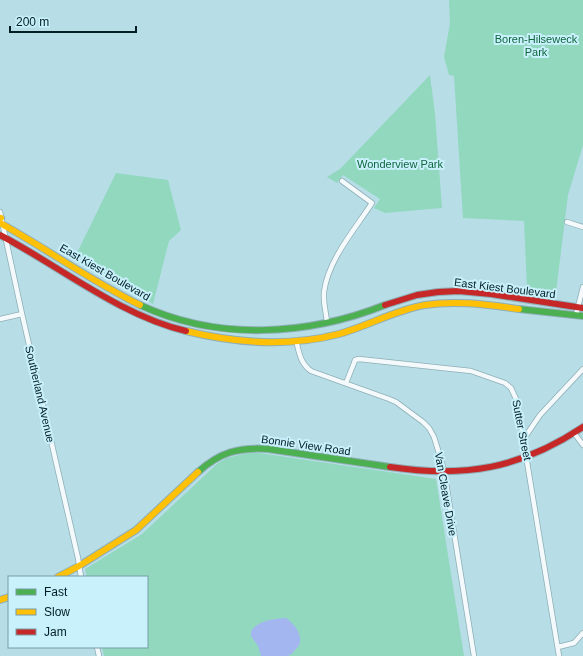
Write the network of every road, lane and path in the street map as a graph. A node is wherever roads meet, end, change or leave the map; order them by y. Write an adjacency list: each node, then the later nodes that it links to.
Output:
1 (342, 181): 15 (street)
2 (1, 219): 5 (street); 7 (main road, East Kiest Boulevard)
3 (567, 222): 4 (street)
4 (583, 227)
5 (6, 238): 6 (main road); 7 (main road); 16 (main road, East Kiest Boulevard)
6 (8, 248): 10 (street, Southerland Avenue)
7 (42, 248): 11 (main road, East Kiest Boulevard)
8 (583, 287): 9 (street)
9 (580, 307): 12 (street); 15 (main road, East Kiest Boulevard)
10 (22, 314): 14 (street); 26 (street, Southerland Avenue)
11 (163, 315): 15 (main road, East Kiest Boulevard); 16 (main road)
12 (576, 315): 13 (main road, East Kiest Boulevard); 17 (main road, East Kiest Boulevard)
13 (583, 316)
14 (0, 319)
15 (327, 322)
16 (160, 323): 17 (main road, East Kiest Boulevard)
17 (296, 340): 19 (street, Van Cleave Drive)
18 (583, 369): 22 (street)
19 (346, 383): 22 (street, Sutter Street); 25 (street, Van Cleave Drive)
20 (583, 427): 21 (main road, Bonnie View Road)
21 (574, 433): 23 (street); 24 (main road, Bonnie View Road)
22 (523, 440): 24 (street, Sutter Street)
23 (583, 445)
24 (527, 458): 25 (main road, Bonnie View Road); 30 (street, Sutter Street)
25 (444, 472): 26 (main road, Bonnie View Road); 31 (street, Van Cleave Drive)
26 (79, 566): 27 (main road, Bonnie View Road); 28 (street, Southerland Avenue)
27 (60, 576)
28 (81, 576)
29 (583, 634): 30 (street)
30 (558, 647): 32 (street, Sutter Street)
31 (474, 656)
32 (559, 656)

